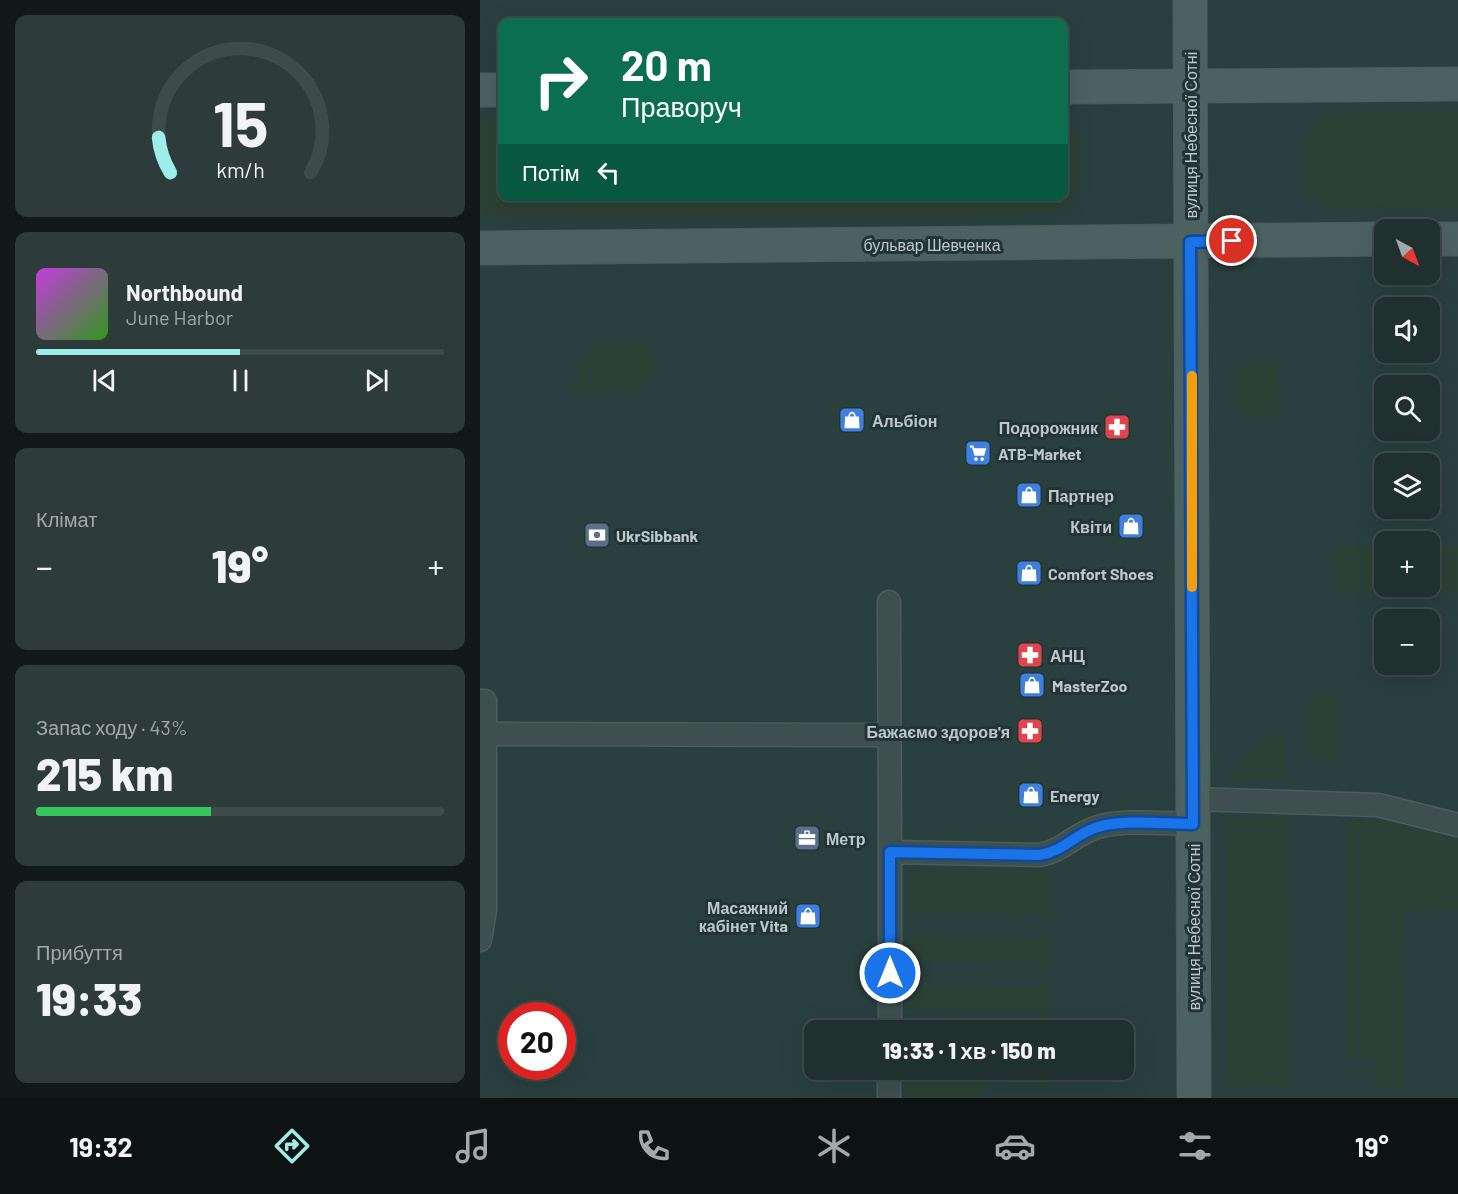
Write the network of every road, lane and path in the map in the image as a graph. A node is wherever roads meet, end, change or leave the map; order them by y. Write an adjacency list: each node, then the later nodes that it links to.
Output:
1 (1190, 0): 3 (main road, вулиця Небесної Сотні)
2 (1458, 84): 3 (main road)
3 (1190, 86): 4 (main road); 10 (main road, вулиця Небесної Сотні)
4 (1068, 87)
5 (480, 90): 6 (main road)
6 (498, 90)
7 (1458, 238): 9 (main road)
8 (1374, 239): 10 (main road, бульвар Шевченка)
9 (1440, 239)
10 (1190, 242): 11 (main road, бульвар Шевченка); 16 (main road, вулиця Небесної Сотні)
11 (480, 248)
12 (889, 602): 15 (lane)
13 (480, 701): 14 (lane)
14 (485, 734): 15 (lane); 19 (lane)
15 (889, 735): 18 (lane)
16 (1193, 812): 17 (lane); 18 (lane); 23 (main road, вулиця Небесної Сотні)
17 (1458, 825)
18 (890, 852): 20 (lane)
19 (480, 940)
20 (890, 1020)
21 (889, 1080): 22 (lane)
22 (889, 1098)
23 (1194, 1098)

